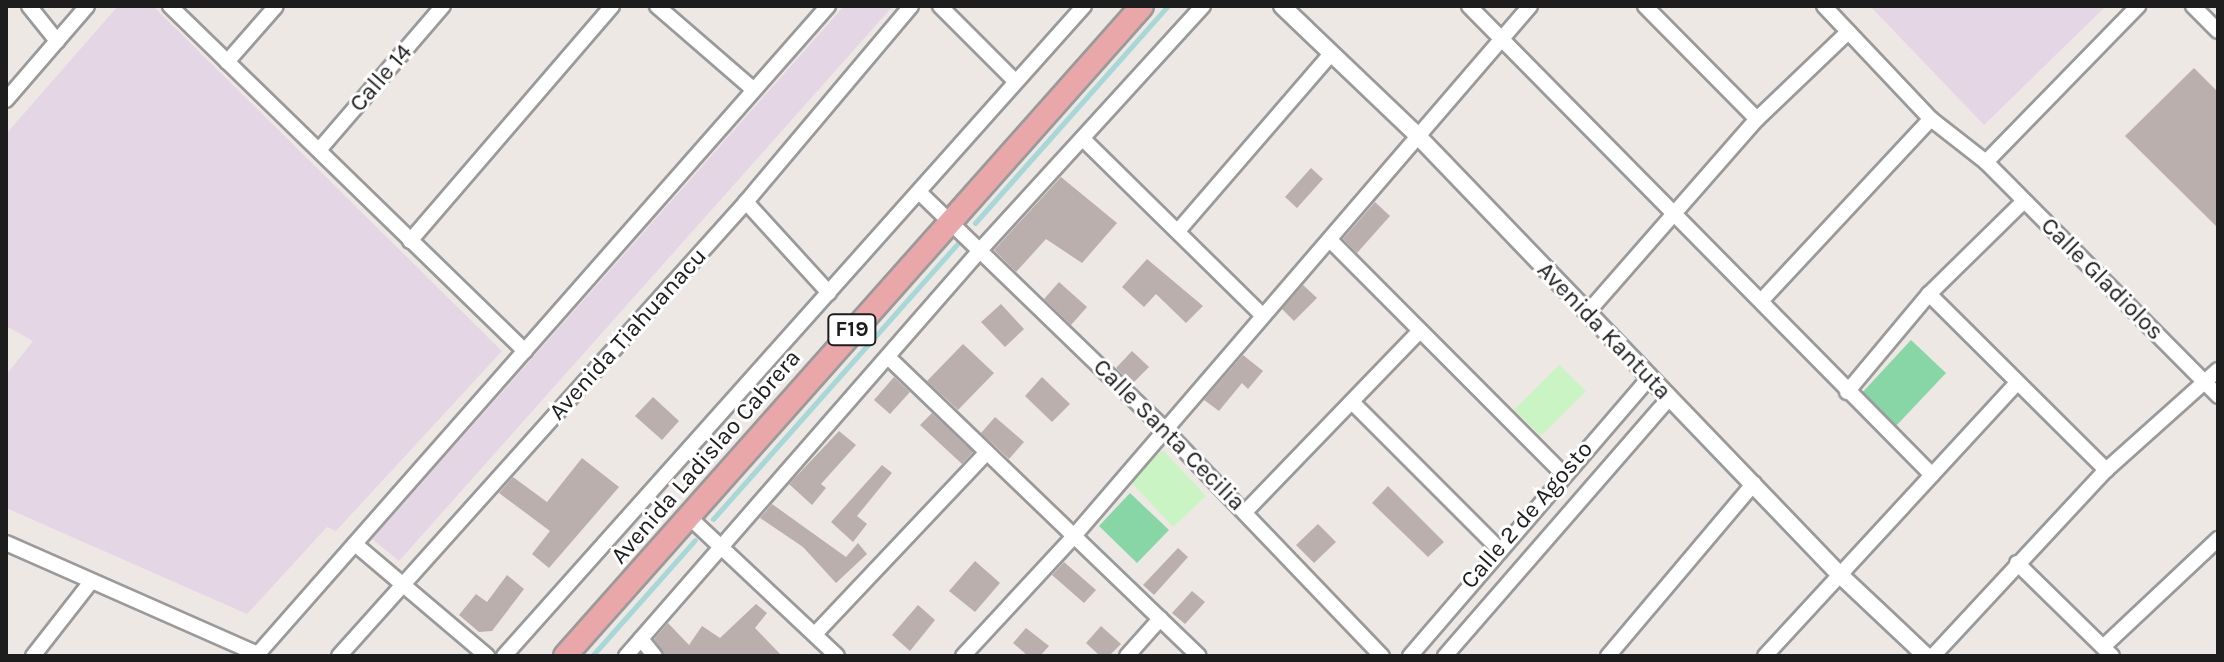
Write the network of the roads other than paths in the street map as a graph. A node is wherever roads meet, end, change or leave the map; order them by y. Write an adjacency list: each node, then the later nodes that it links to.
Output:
1 (29, 6): 24 (street)
2 (87, 6): 24 (street)
3 (170, 6): 26 (street)
4 (276, 6): 26 (street)
5 (443, 6): 34 (street, Calle 14)
6 (612, 6): 42 (street)
7 (657, 6): 28 (street)
8 (828, 6): 28 (street)
9 (911, 6): 38 (street, Avenida Tiahuanacu)
10 (940, 6): 27 (street)
11 (1084, 6): 27 (street)
12 (1142, 6): 40 (highway, Avenida Ladislao Cabrera / F19)
13 (1203, 6): 33 (street)
14 (1282, 6): 25 (street, Avenida Kantuta)
15 (1469, 6): 23 (street)
16 (1530, 6): 23 (street)
17 (1645, 6): 30 (street)
18 (1824, 6): 22 (street, Calle Gladiolos)
19 (2138, 6): 35 (street)
20 (2193, 6): 21 (street)
21 (2218, 31)
22 (1848, 32): 30 (street); 31 (street, Calle Gladiolos)
23 (1500, 39): 32 (street); 39 (street)
24 (57, 41): 29 (street)
25 (1330, 55): 32 (street, Avenida Kantuta); 41 (street)
26 (227, 62): 34 (street)
27 (1016, 82): 36 (street)
28 (754, 90): 51 (street)
29 (6, 100)
30 (1757, 119): 39 (street)
31 (1931, 119): 35 (street, Calle Gladiolos); 47 (street)
32 (1416, 134): 43 (street); 48 (street, Avenida Kantuta)
33 (1083, 139): 41 (street); 44 (street)
34 (319, 150): 42 (street)
35 (1986, 162): 37 (street, Calle Gladiolos)
36 (919, 192): 40 (street, Calle Santa Cecilia); 45 (street)
37 (2024, 201): 46 (street); 55 (street, Calle Gladiolos)
38 (746, 202): 45 (street); 78 (street, Avenida Tiahuanacu)
39 (1675, 214): 47 (street); 48 (street)
40 (951, 219): 44 (street, Calle Santa Cecilia); 68 (highway, Avenida Ladislao Cabrera / F19)
41 (1178, 231): 49 (street)
42 (410, 241): 51 (street)
43 (1331, 241): 49 (street); 50 (street)
44 (982, 248): 52 (street); 61 (street, Calle Santa Cecilia)
45 (829, 293): 87 (street)
46 (1929, 294): 56 (street); 57 (street)
47 (1761, 301): 57 (street)
48 (1587, 313): 54 (street, Avenida Kantuta)
49 (1263, 316): 61 (street)
50 (1420, 331): 60 (street); 64 (street)
51 (525, 351): 72 (street)
52 (888, 357): 62 (street); 73 (street)
53 (2218, 370): 55 (street)
54 (1649, 378): 59 (street, Avenida Kantuta); 64 (street, Calle 2 de Agosto)
55 (2205, 382): 58 (street, Calle Gladiolos); 63 (street)
56 (2016, 384): 63 (street); 65 (street)
57 (1847, 392): 65 (street)
58 (2218, 396)
59 (1669, 398): 66 (street, Avenida Kantuta); 97 (street, Calle 2 de Agosto)
60 (1353, 403): 67 (street); 74 (street)
61 (1164, 429): 67 (street, Calle Santa Cecilia); 69 (street)
62 (987, 452): 69 (street); 80 (street)
63 (2106, 470): 75 (street)
64 (1563, 474): 74 (street, Calle 2 de Agosto)
65 (1932, 475): 76 (street)
66 (1754, 483): 76 (street, Avenida Kantuta); 98 (street)
67 (1245, 512): 95 (street, Calle Santa Cecilia)
68 (688, 516): 73 (street); 88 (highway, Avenida Ladislao Cabrera / F19)
69 (1074, 536): 79 (street); 92 (street)
70 (2218, 539): 82 (street)
71 (6, 543): 77 (street)
72 (355, 544): 78 (street); 83 (street)
73 (722, 546): 80 (street); 81 (street)
74 (1498, 548): 96 (street, Calle 2 de Agosto)
75 (2017, 563): 82 (street); 101 (street)
76 (1838, 573): 99 (street); 100 (street, Avenida Kantuta)
77 (90, 583): 83 (street); 84 (street)
78 (404, 584): 85 (street, Avenida Tiahuanacu); 86 (street)
79 (1160, 619): 93 (street); 94 (street)
80 (815, 634): 91 (street)
81 (641, 639): 89 (street); 90 (street)
82 (2108, 651)
83 (257, 655)
84 (33, 656)
85 (339, 656)
86 (487, 656)
87 (504, 656)
88 (565, 656)
89 (626, 656)
90 (655, 656)
91 (837, 656)
92 (963, 656)
93 (1127, 656)
94 (1199, 656)
95 (1382, 656)
96 (1410, 656)
97 (1445, 656)
98 (1608, 656)
99 (1765, 656)
100 (1926, 656)
101 (1933, 656)

